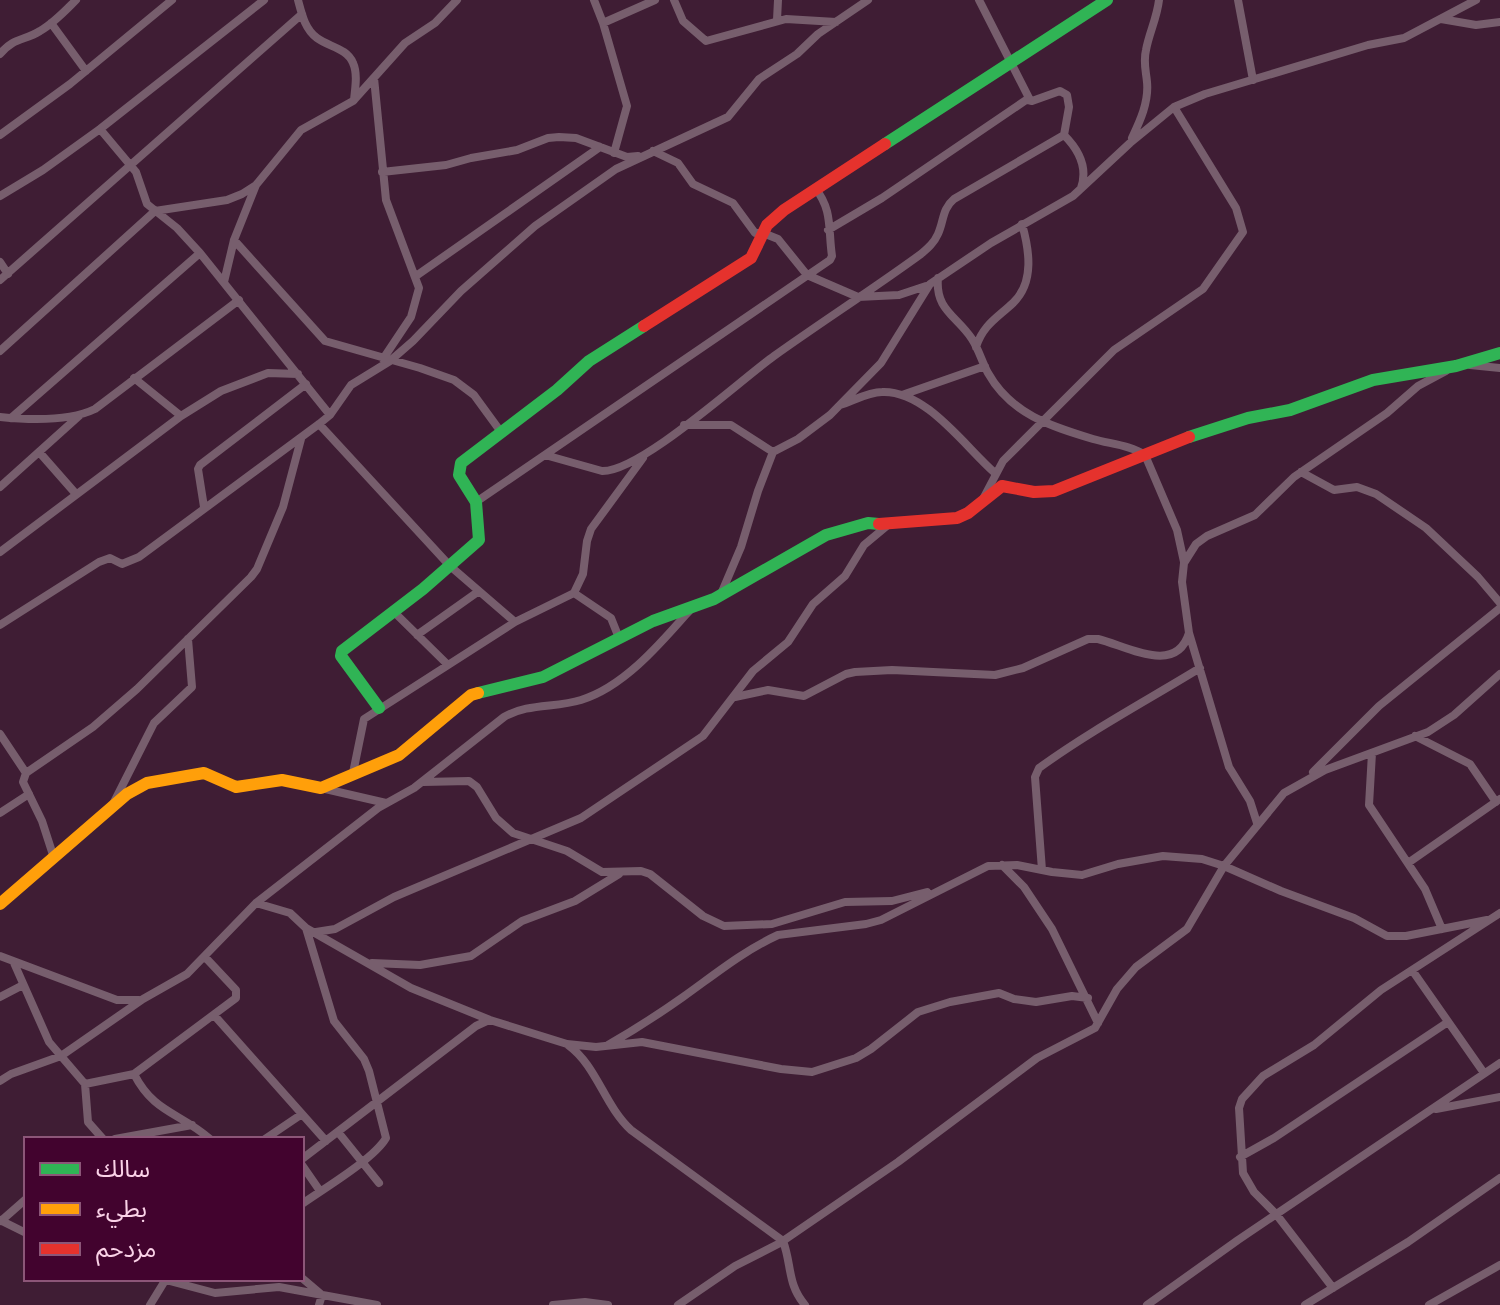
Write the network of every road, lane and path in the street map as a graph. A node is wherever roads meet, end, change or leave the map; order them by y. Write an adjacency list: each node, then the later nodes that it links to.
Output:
1 (76, 0): 20 (street)
2 (172, 0): 25 (street)
3 (264, 0): 31 (street)
4 (298, 0): 16 (street)
5 (457, 0): 26 (street)
6 (594, 0): 21 (street)
7 (655, 0): 21 (street)
8 (674, 0): 18 (street)
9 (778, 0): 18 (street)
10 (868, 0): 22 (street)
11 (979, 0): 24 (street)
12 (1107, 0): 24 (street)
13 (1159, 0): 34 (street)
14 (1238, 0): 27 (street)
15 (1476, 0): 17 (street)
16 (302, 14): 29 (street); 38 (street)
17 (1441, 19): 19 (street); 27 (street)
18 (777, 20): 22 (street)
19 (1500, 22)
20 (51, 23): 23 (street); 25 (street)
21 (603, 23): 37 (street)
22 (837, 23): 36 (street)
23 (0, 54)
24 (1012, 64): 28 (street); 41 (street)
25 (86, 71): 32 (street)
26 (374, 78): 29 (street); 39 (street)
27 (1253, 80): 30 (street)
28 (1029, 98): 33 (street); 46 (street)
29 (353, 101): 40 (street)
30 (1174, 107): 34 (street); 74 (street)
31 (100, 129): 38 (street); 43 (street)
32 (0, 135)
33 (1064, 135): 42 (street); 56 (street)
34 (1130, 143): 42 (street)
35 (600, 147): 37 (street); 39 (street); 52 (street)
36 (653, 151): 37 (street); 47 (street); 61 (street)
37 (614, 153)
38 (131, 165): 44 (street); 53 (street)
39 (382, 172): 52 (street)
40 (256, 185): 44 (street); 48 (street)
41 (815, 188): 46 (street); 47 (street)
42 (1080, 190): 45 (street)
43 (0, 196)
44 (155, 211): 49 (street); 59 (street)
45 (1022, 224): 54 (street); 58 (street)
46 (828, 230): 51 (street)
47 (763, 233): 51 (street); 77 (street)
48 (234, 240): 55 (street); 61 (street)
49 (200, 253): 55 (street); 73 (street)
50 (0, 262): 53 (street)
51 (807, 275): 56 (street); 82 (street)
52 (416, 276): 61 (street)
53 (4, 277)
54 (934, 281): 56 (street); 58 (street); 69 (street)
55 (224, 282): 57 (street)
56 (858, 297): 76 (street)
57 (239, 300): 65 (street); 66 (street)
58 (976, 347): 63 (street)
59 (0, 351)
60 (1500, 353): 62 (street)
61 (386, 360): 71 (street); 77 (street)
62 (1459, 365): 64 (street); 83 (street); 84 (street)
63 (985, 366): 68 (street); 74 (street)
64 (1500, 368)
65 (298, 374): 67 (street); 72 (street)
66 (134, 378): 70 (street); 72 (street)
67 (306, 384): 71 (street); 90 (street)
68 (902, 395): 69 (street); 85 (street)
69 (839, 405): 79 (street)
70 (80, 415): 73 (street); 80 (street)
71 (330, 415): 75 (street)
72 (181, 416): 87 (street)
73 (3, 418)
74 (1043, 423): 83 (street); 85 (street)
75 (319, 424): 78 (street); 94 (street)
76 (684, 425): 79 (street); 81 (street)
77 (501, 432): 89 (street)
78 (301, 438): 90 (street); 106 (street)
79 (773, 452): 97 (street)
80 (40, 453): 86 (street); 87 (street)
81 (646, 454): 82 (street); 96 (street)
82 (545, 455): 89 (street)
83 (1145, 455): 88 (street); 93 (street)
84 (1301, 472): 93 (street); 98 (street)
85 (995, 473): 88 (street)
86 (0, 487)
87 (76, 494): 92 (street)
88 (983, 500): 91 (street)
89 (476, 502): 94 (street)
90 (204, 507): 102 (street)
91 (888, 524): 97 (street); 110 (street)
92 (0, 552)
93 (1184, 563): 103 (street)
94 (450, 566): 95 (street); 100 (street)
95 (479, 591): 101 (street); 104 (street)
96 (574, 593): 101 (street); 105 (street)
97 (721, 594): 99 (street)
98 (1500, 606): 117 (street)
99 (693, 607): 105 (street); 118 (street)
100 (393, 611): 104 (street); 111 (street)
101 (515, 622): 107 (street)
102 (0, 625)
103 (1189, 633): 108 (street); 110 (street)
104 (417, 635): 107 (street)
105 (619, 638): 116 (street)
106 (188, 639): 115 (street); 123 (street)
107 (448, 665): 111 (street)
108 (1200, 668): 125 (street); 131 (street)
109 (1500, 674): 113 (street)
110 (735, 697): 126 (street)
111 (379, 708): 116 (street)
112 (0, 734): 115 (street)
113 (1415, 736): 114 (street); 121 (street)
114 (1372, 753): 117 (street); 128 (street)
115 (26, 773): 120 (street)
116 (353, 773): 119 (street)
117 (1307, 778): 125 (street)
118 (423, 782): 122 (street); 126 (street)
119 (321, 788): 122 (street); 123 (street)
120 (29, 794): 124 (street); 127 (street)
121 (1498, 800): 128 (street)
122 (386, 803): 134 (street)
123 (111, 807): 127 (street)
124 (0, 813)
125 (1257, 823): 130 (street)
126 (528, 839): 132 (street); 140 (street)
127 (54, 858): 135 (street)
128 (1408, 863): 139 (street)
129 (1001, 864): 131 (street); 133 (street); 148 (street)
130 (1224, 866): 131 (street); 139 (street); 153 (street)
131 (1042, 870)
132 (620, 873): 133 (street); 143 (street)
133 (940, 889): 155 (street)
134 (256, 903): 138 (street); 142 (street)
135 (0, 904)
136 (1500, 913): 137 (street)
137 (1487, 920): 139 (street); 145 (street)
138 (306, 928): 140 (street); 163 (street)
139 (1442, 929)
140 (316, 932): 143 (street)
141 (0, 956): 144 (street)
142 (205, 957): 149 (street); 150 (street)
143 (367, 962): 151 (street)
144 (14, 963): 146 (street); 149 (street)
145 (1412, 970): 152 (street); 173 (street)
146 (23, 985): 147 (street); 156 (street)
147 (0, 997)
148 (1088, 998): 153 (street); 155 (street)
149 (143, 999): 156 (street)
150 (214, 1015): 159 (street); 165 (street)
151 (490, 1020): 154 (street); 163 (street)
152 (1448, 1022): 158 (street); 173 (street)
153 (1098, 1023): 185 (street)
154 (567, 1044): 155 (street); 185 (street)
155 (608, 1045)
156 (61, 1056): 160 (street); 161 (street)
157 (1500, 1063): 158 (street)
158 (1484, 1073): 164 (street)
159 (134, 1074): 161 (street); 166 (street)
160 (0, 1081)
161 (85, 1084): 168 (street)
162 (1500, 1097): 164 (street)
163 (378, 1101): 167 (street); 175 (street)
164 (1432, 1109): 182 (street)
165 (302, 1114): 171 (street); 172 (street)
166 (194, 1125): 169 (street); 170 (street)
167 (338, 1132): 172 (street); 175 (street)
168 (101, 1137)
169 (126, 1137)
170 (208, 1137)
171 (268, 1137)
172 (326, 1141): 174 (street)
173 (1240, 1157): 182 (street)
174 (304, 1160)
175 (361, 1162): 178 (street); 179 (street)
176 (304, 1165): 179 (street)
177 (1500, 1178): 190 (street)
178 (379, 1183)
179 (320, 1191): 181 (street)
180 (24, 1201): 183 (street)
181 (304, 1203)
182 (1276, 1214): 190 (street); 199 (street)
183 (0, 1220): 184 (street)
184 (24, 1232)
185 (783, 1241): 197 (street); 198 (street)
186 (1500, 1265): 201 (street)
187 (304, 1280): 191 (street)
188 (163, 1281): 192 (street)
189 (171, 1281): 191 (street)
190 (1333, 1288): 200 (street)
191 (322, 1295): 193 (street); 194 (street)
192 (150, 1305)
193 (319, 1305)
194 (377, 1305)
195 (553, 1305): 196 (street)
196 (608, 1305)
197 (678, 1305)
198 (805, 1305)
199 (1147, 1305)
200 (1305, 1305)
201 (1429, 1305)

